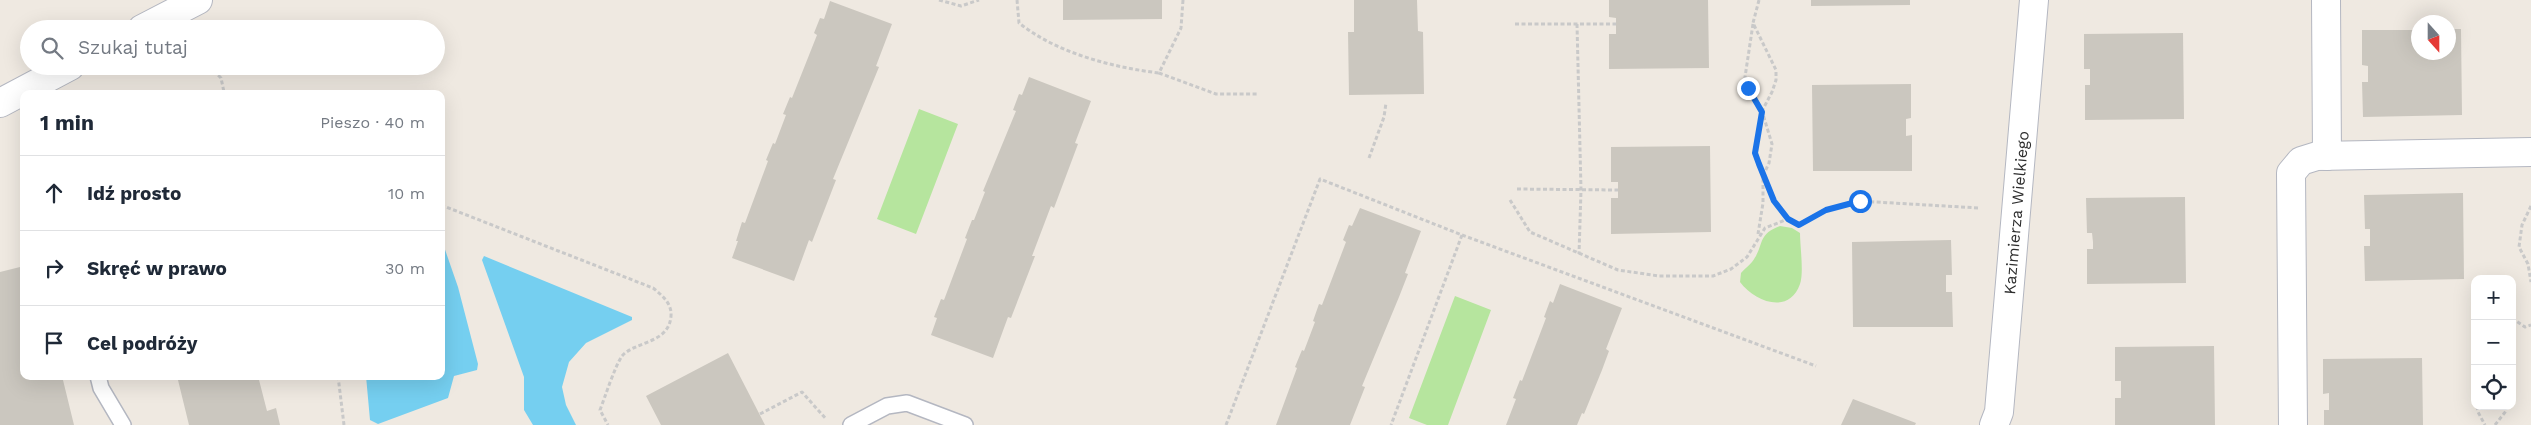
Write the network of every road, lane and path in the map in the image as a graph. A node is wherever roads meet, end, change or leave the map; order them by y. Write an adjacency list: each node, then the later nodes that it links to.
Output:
1 (198, 0): 9 (street)
2 (939, 0): 3 (path)
3 (979, 0)
4 (1017, 0): 14 (path)
5 (1183, 0): 14 (path)
6 (1759, 0): 10 (path)
7 (2034, 0): 57 (street, Kazimierza Wielkiego)
8 (2326, 0): 25 (street)
9 (159, 20)
10 (1753, 23): 23 (path); 23 (path)
11 (1515, 24): 12 (path)
12 (1577, 24): 13 (path); 29 (path)
13 (1616, 24)
14 (1159, 73): 20 (path)
15 (52, 75): 17 (street)
16 (218, 75): 18 (path)
17 (23, 90)
18 (224, 90)
19 (20, 92): 21 (street)
20 (1259, 94)
21 (0, 102)
22 (1386, 103): 26 (path)
23 (1762, 112): 27 (path); 27 (path)
24 (2531, 152): 25 (street)
25 (2327, 156): 58 (street)
26 (1369, 158)
27 (1763, 176): 35 (path); 37 (path)
28 (1517, 189): 29 (path)
29 (1581, 190): 30 (path); 38 (path)
30 (1618, 190)
31 (1510, 200): 38 (path)
32 (2531, 206): 39 (path)
33 (445, 207): 51 (path)
34 (1979, 208): 35 (path)
35 (1788, 219): 37 (path)
36 (1462, 235): 43 (path); 55 (path); 56 (path)
37 (1758, 235): 38 (path)
38 (1579, 254)
39 (2530, 276): 40 (path)
40 (2531, 282)
41 (2515, 320): 42 (path)
42 (2531, 324)
43 (1816, 366)
44 (99, 380): 49 (lane)
45 (338, 380): 50 (path)
46 (2478, 410): 59 (path)
47 (2506, 410): 60 (path)
48 (760, 414): 52 (path)
49 (123, 425)
50 (344, 425)
51 (608, 425)
52 (830, 425)
53 (850, 425): 54 (lane)
54 (965, 425)
55 (1226, 425)
56 (1391, 425)
57 (1994, 425)
58 (2293, 425)
59 (2484, 425)
60 (2495, 425)

